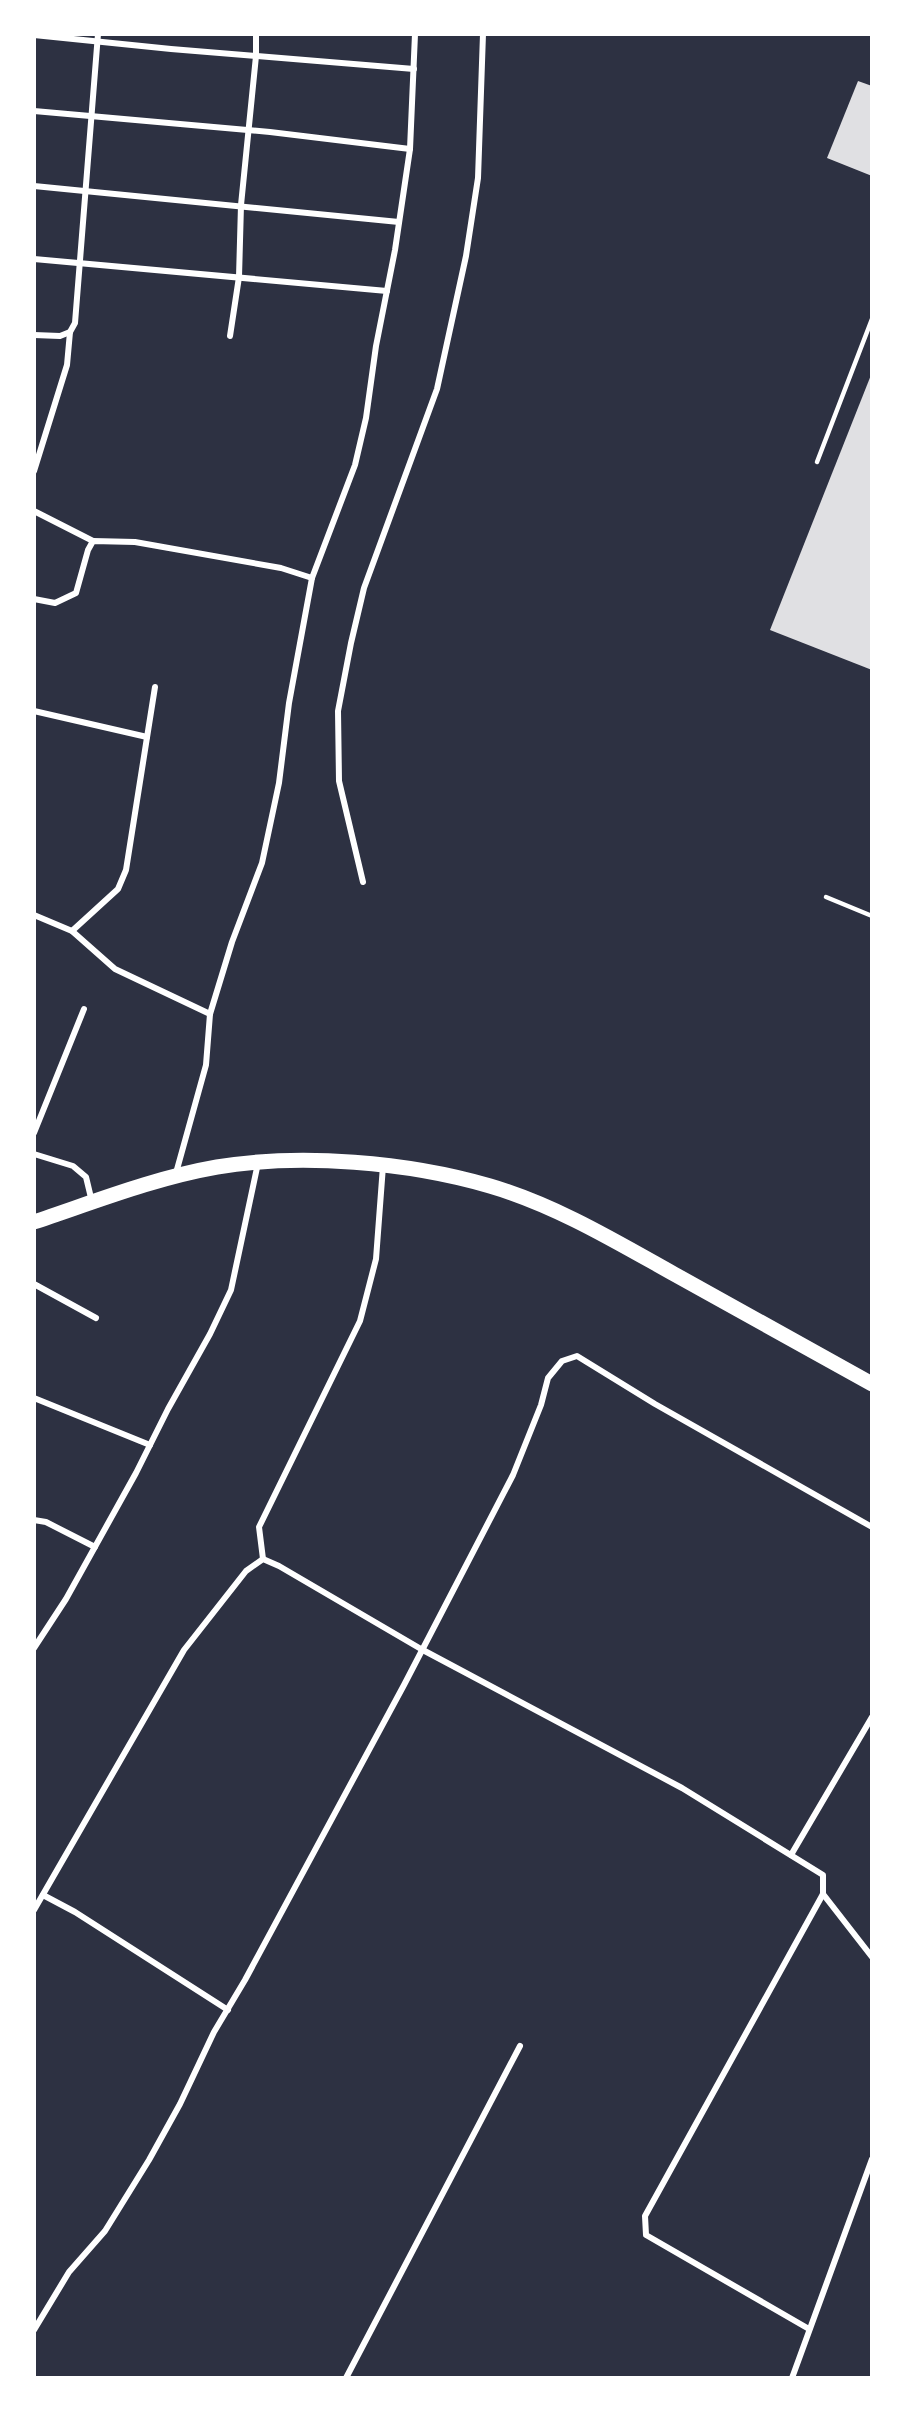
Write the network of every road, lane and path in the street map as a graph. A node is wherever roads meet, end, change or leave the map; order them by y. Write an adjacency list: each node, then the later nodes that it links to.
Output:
1 (256, 34): 6 (street)
2 (416, 34): 7 (street)
3 (483, 34): 33 (street)
4 (34, 35): 5 (street)
5 (98, 37): 6 (street); 9 (street)
6 (256, 56): 7 (street); 10 (street)
7 (414, 69): 11 (street)
8 (34, 111): 9 (street)
9 (92, 117): 10 (street); 13 (street)
10 (247, 130): 11 (street); 14 (street)
11 (410, 149): 15 (street)
12 (34, 186): 13 (street)
13 (87, 191): 14 (street); 17 (street)
14 (241, 206): 15 (street); 18 (street)
15 (399, 222): 19 (street)
16 (34, 259): 17 (street)
17 (81, 263): 18 (street); 21 (street)
18 (239, 277): 19 (street); 23 (street)
19 (387, 291): 28 (street)
20 (872, 319): 24 (lane)
21 (70, 332): 22 (street); 25 (street)
22 (34, 335)
23 (230, 336)
24 (817, 462)
25 (34, 471)
26 (34, 511): 27 (street)
27 (93, 541): 28 (street); 29 (street)
28 (312, 578): 39 (street)
29 (34, 599)
30 (155, 687): 32 (street)
31 (34, 711): 32 (street)
32 (147, 737): 37 (street)
33 (363, 882)
34 (826, 897): 36 (lane)
35 (34, 915): 37 (street)
36 (872, 916)
37 (72, 931): 39 (street)
38 (84, 1009): 40 (street)
39 (210, 1014): 44 (street)
40 (34, 1133)
41 (34, 1154): 45 (street)
42 (258, 1162): 43 (main road); 44 (main road); 51 (street)
43 (383, 1166): 49 (main road); 55 (street)
44 (175, 1178): 45 (main road)
45 (92, 1203): 46 (main road)
46 (34, 1222)
47 (34, 1284): 48 (street)
48 (96, 1318)
49 (872, 1384)
50 (34, 1398): 51 (street)
51 (150, 1445): 54 (street)
52 (34, 1520): 54 (street)
53 (872, 1527): 57 (street)
54 (95, 1547): 56 (street)
55 (263, 1559): 57 (street); 61 (street)
56 (34, 1648)
57 (421, 1649): 59 (street); 64 (street)
58 (872, 1717): 59 (street)
59 (791, 1855): 60 (street)
60 (823, 1894): 63 (street); 67 (street)
61 (43, 1895): 62 (street); 64 (street)
62 (34, 1910)
63 (872, 1957)
64 (228, 2010): 68 (street)
65 (520, 2046): 69 (street)
66 (872, 2159): 67 (street)
67 (809, 2329): 70 (street)
68 (34, 2330)
69 (346, 2378)
70 (792, 2378)

